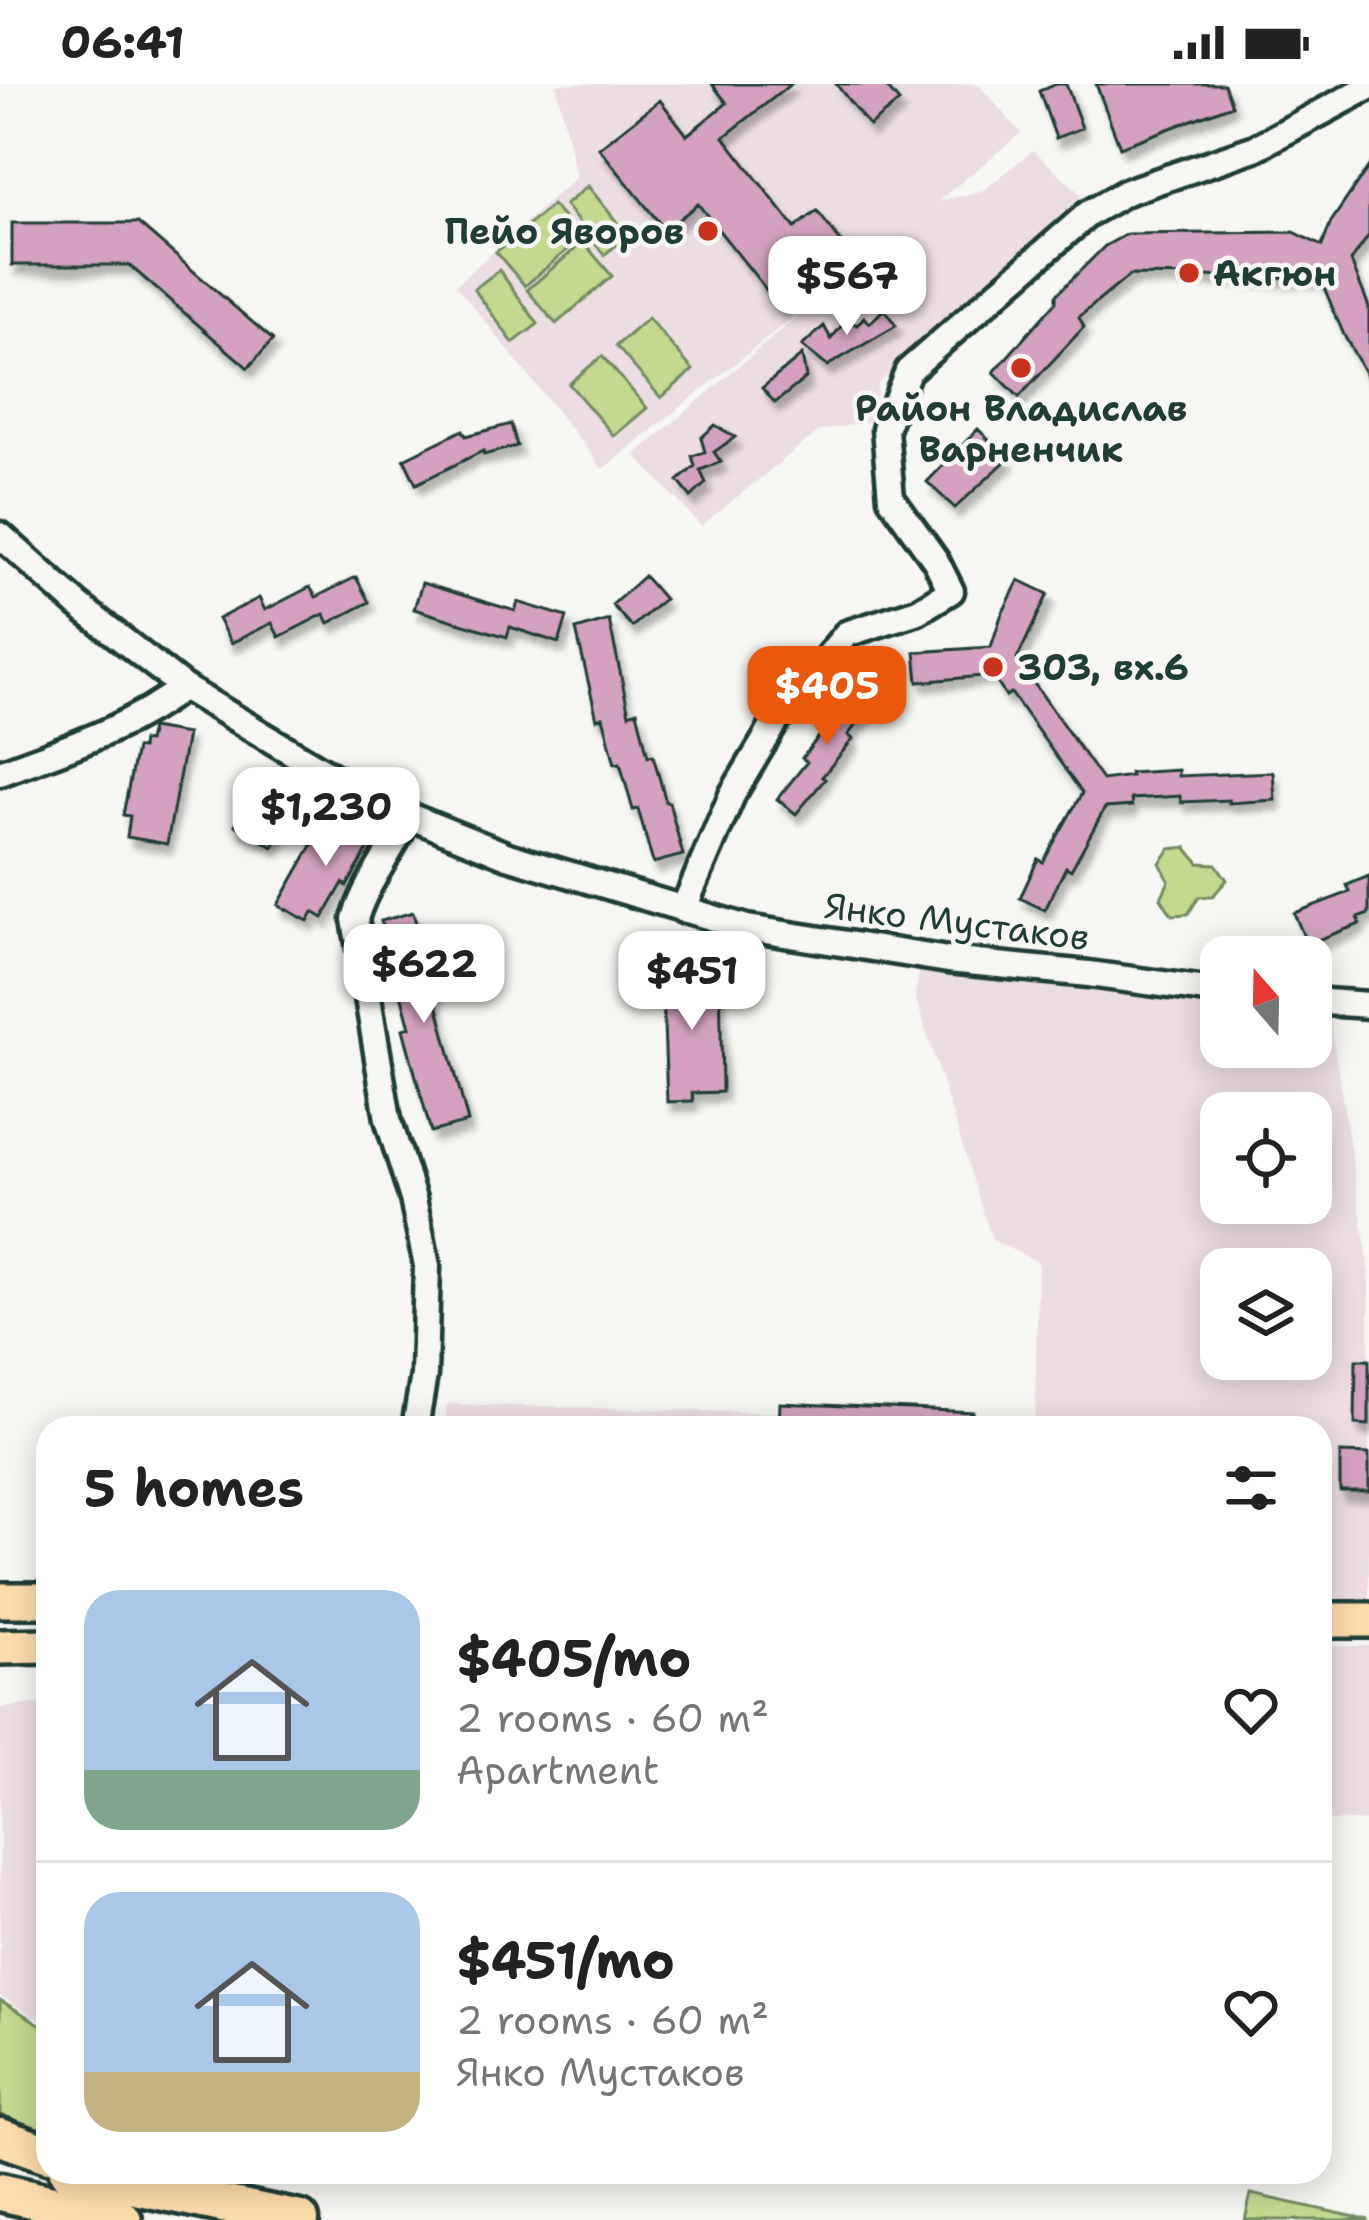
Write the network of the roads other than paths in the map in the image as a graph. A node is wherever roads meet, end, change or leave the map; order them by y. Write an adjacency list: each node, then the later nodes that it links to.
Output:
1 (1369, 87): 6 (street)
2 (0, 536): 3 (street, Янко Мустаков)
3 (183, 687): 4 (street); 5 (street, Янко Мустаков)
4 (0, 773)
5 (409, 816): 6 (street, Янко Мустаков); 10 (street)
6 (683, 910): 7 (street, Янко Мустаков)
7 (1200, 989)
8 (1332, 1002): 9 (street)
9 (1369, 1005)
10 (417, 1416)
11 (0, 1600): 12 (main road)
12 (36, 1600)
13 (1332, 1620): 14 (main road)
14 (1369, 1620)
15 (36, 1646): 16 (main road)
16 (0, 1647)
17 (0, 2137): 18 (highway)
18 (36, 2150)
19 (0, 2157): 20 (highway)
20 (36, 2165)
21 (134, 2184): 24 (highway)
22 (0, 2192): 23 (highway)
23 (123, 2220)
24 (300, 2220)

